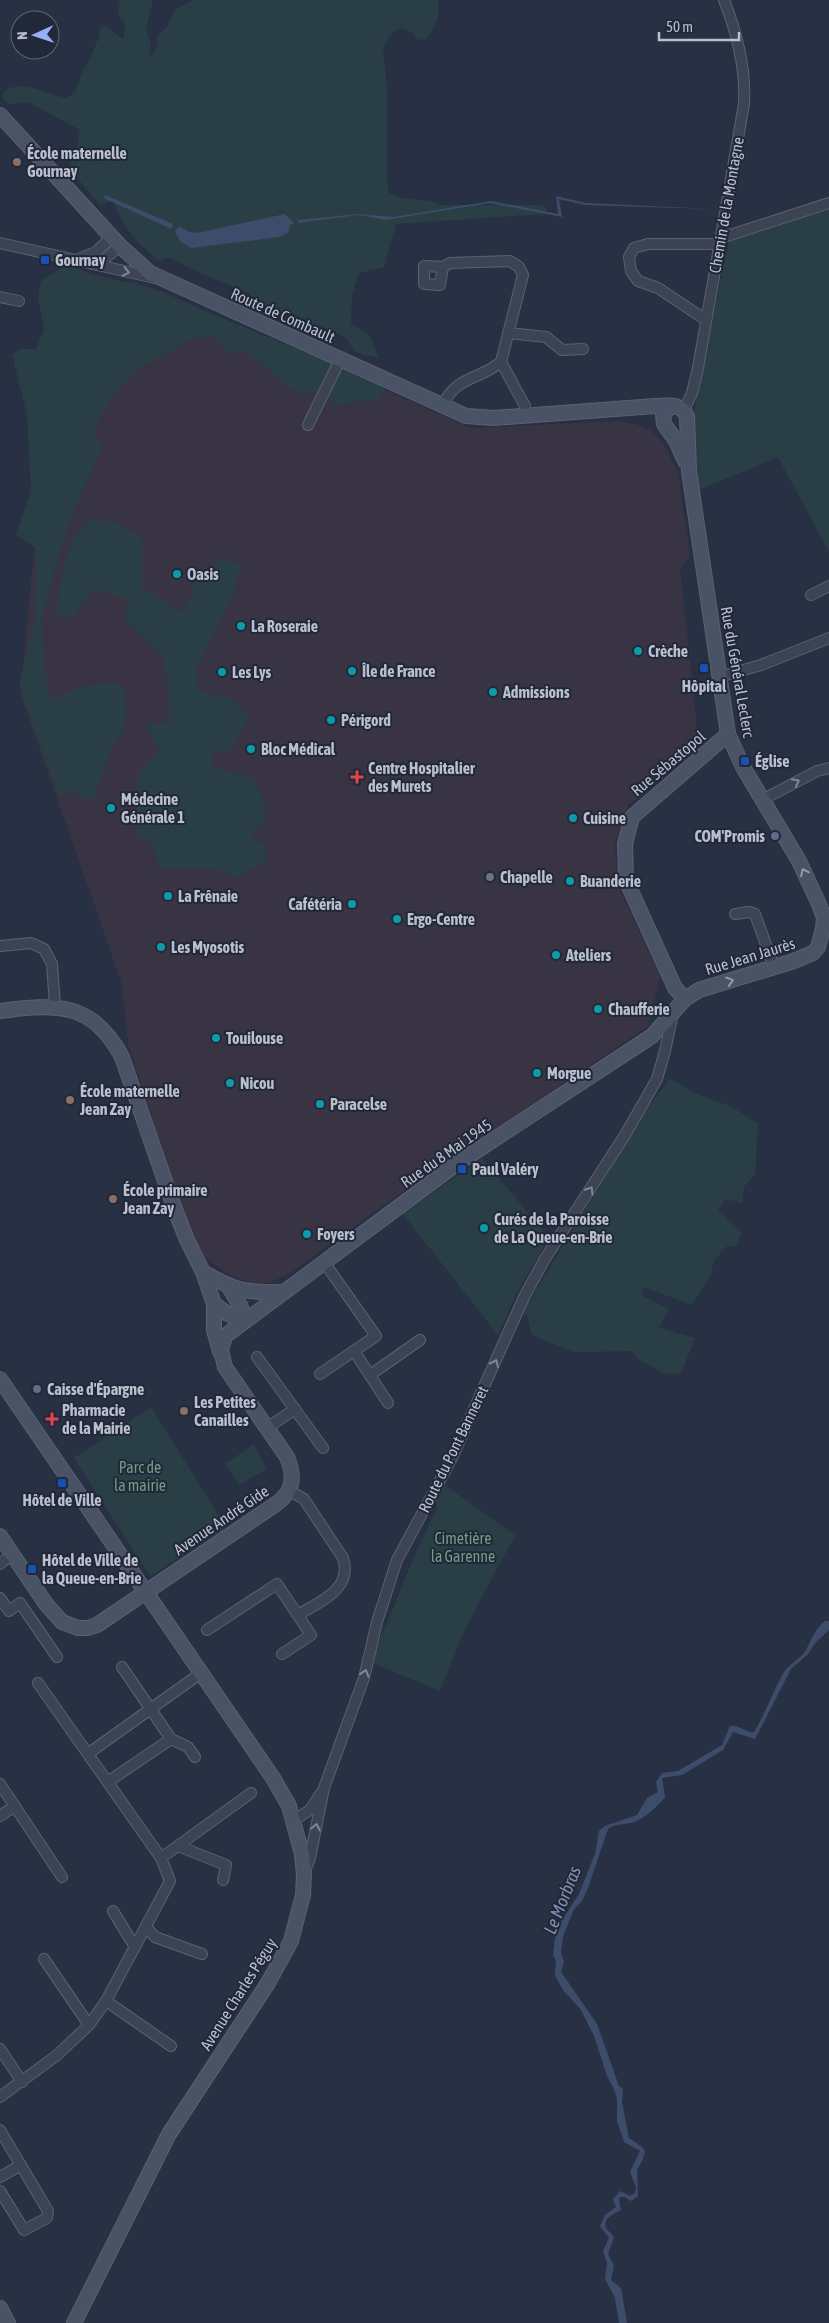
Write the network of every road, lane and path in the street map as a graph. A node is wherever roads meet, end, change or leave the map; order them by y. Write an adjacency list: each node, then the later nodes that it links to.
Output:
1 (724, 0): 4 (street, Chemin de la Montagne)
2 (0, 115): 6 (main road, Route de Combault)
3 (829, 203): 4 (street)
4 (720, 241): 13 (street, Chemin de la Montagne); 13 (street)
5 (0, 242): 7 (street)
6 (116, 242): 7 (street); 8 (street); 10 (main road, Route de Combault)
7 (77, 259): 8 (street)
8 (93, 264): 10 (street, one-way to 10)
9 (442, 266): 14 (street)
10 (158, 278): 16 (main road, Route de Combault)
11 (0, 297): 12 (street)
12 (19, 301)
13 (706, 320): 21 (street, Chemin de la Montagne)
14 (508, 334): 15 (street); 17 (street)
15 (583, 349)
16 (340, 360): 18 (main road, Route de Combault); 22 (street)
17 (501, 362): 18 (street); 19 (street)
18 (443, 406): 20 (main road, Route de Combault)
19 (526, 406)
20 (614, 409): 21 (main road, Route de Combault); 23 (main road, Route de Combault)
21 (681, 412): 23 (main road); 23 (main road); 24 (main road, Rue du Général Leclerc)
22 (308, 424)
23 (666, 425): 24 (main road, Rue du Général Leclerc)
24 (689, 471): 28 (main road, Rue du Général Leclerc)
25 (829, 586): 26 (street)
26 (811, 595)
27 (829, 638): 28 (street)
28 (719, 678): 29 (main road, Rue du Général Leclerc)
29 (728, 734): 31 (main road, Rue du Général Leclerc); 36 (main road, Rue Sébastopol)
30 (829, 768): 31 (street, one-way to 30)
31 (764, 799): 33 (main road, Rue du Général Leclerc, one-way to 31)
32 (735, 914): 35 (street)
33 (826, 917): 35 (main road, Rue Jean Jaurès)
34 (0, 946): 37 (street)
35 (774, 967): 36 (main road, Rue Jean Jaurès, one-way to 35)
36 (678, 1005): 39 (main road, Rue du 8 Mai 1945); 40 (street, Route du Pont Banneret)
37 (55, 1006): 38 (main road); 42 (main road, Avenue André Gide)
38 (0, 1011)
39 (652, 1036): 40 (street); 41 (main road, Rue du 8 Mai 1945)
40 (665, 1051): 77 (street, Route du Pont Banneret, one-way to 40)
41 (324, 1262): 44 (main road, Rue du 8 Mai 1945); 48 (street)
42 (203, 1272): 43 (main road); 45 (main road, Avenue André Gide)
43 (228, 1287): 44 (main road); 46 (main road)
44 (283, 1292): 46 (main road, Rue du 8 Mai 1945)
45 (214, 1304): 46 (main road); 50 (main road, Avenue André Gide)
46 (244, 1321): 50 (main road, Rue du 8 Mai 1945)
47 (420, 1340): 52 (street)
48 (354, 1351): 51 (street); 52 (street)
49 (257, 1357): 55 (street)
50 (222, 1360): 56 (main road, Avenue André Gide)
51 (320, 1374)
52 (370, 1375): 54 (street)
53 (0, 1379): 62 (main road, Avenue Charles Péguy)
54 (388, 1403)
55 (295, 1409): 56 (street); 57 (street)
56 (267, 1428): 58 (main road, Avenue André Gide)
57 (323, 1448)
58 (290, 1491): 62 (main road, Avenue André Gide); 64 (street)
59 (0, 1536): 60 (main road, Avenue André Gide)
60 (12, 1554): 61 (street); 62 (main road, Avenue André Gide)
61 (0, 1564)
62 (147, 1592): 69 (main road, Avenue Charles Péguy)
63 (0, 1598): 67 (street)
64 (298, 1615): 65 (street); 66 (street)
65 (206, 1630)
66 (282, 1654)
67 (56, 1657)
68 (122, 1666): 71 (street)
69 (201, 1673): 71 (street); 81 (main road, Avenue Charles Péguy)
70 (38, 1683): 73 (street)
71 (152, 1709): 72 (street); 73 (street)
72 (172, 1739): 74 (street); 75 (street)
73 (89, 1753): 75 (street)
74 (195, 1757)
75 (108, 1781): 83 (street)
76 (0, 1784): 79 (street)
77 (324, 1788): 81 (street); 84 (street, Route du Pont Banneret, one-way to 77)
78 (251, 1793): 82 (street)
79 (15, 1806): 80 (street); 85 (street)
80 (0, 1816)
81 (294, 1820): 84 (main road, Avenue Charles Péguy)
82 (178, 1846): 83 (street); 86 (street)
83 (161, 1858): 88 (street)
84 (304, 1874): 102 (main road, Avenue Charles Péguy)
85 (62, 1877)
86 (223, 1880)
87 (113, 1911): 89 (street)
88 (146, 1928): 89 (street); 90 (street)
89 (135, 1947): 92 (street)
90 (202, 1954)
91 (44, 1959): 93 (street)
92 (106, 2001): 93 (street); 94 (street)
93 (89, 2025): 96 (street)
94 (171, 2046)
95 (0, 2049): 96 (street)
96 (22, 2082): 97 (street)
97 (0, 2097)
98 (0, 2130): 99 (street)
99 (21, 2164): 100 (street); 101 (street)
100 (0, 2176)
101 (0, 2191)
102 (82, 2307): 105 (main road, Avenue Charles Péguy); 106 (main road, Avenue Charles Péguy)
103 (0, 2308): 104 (main road)
104 (8, 2323)
105 (64, 2323)
106 (74, 2323)

